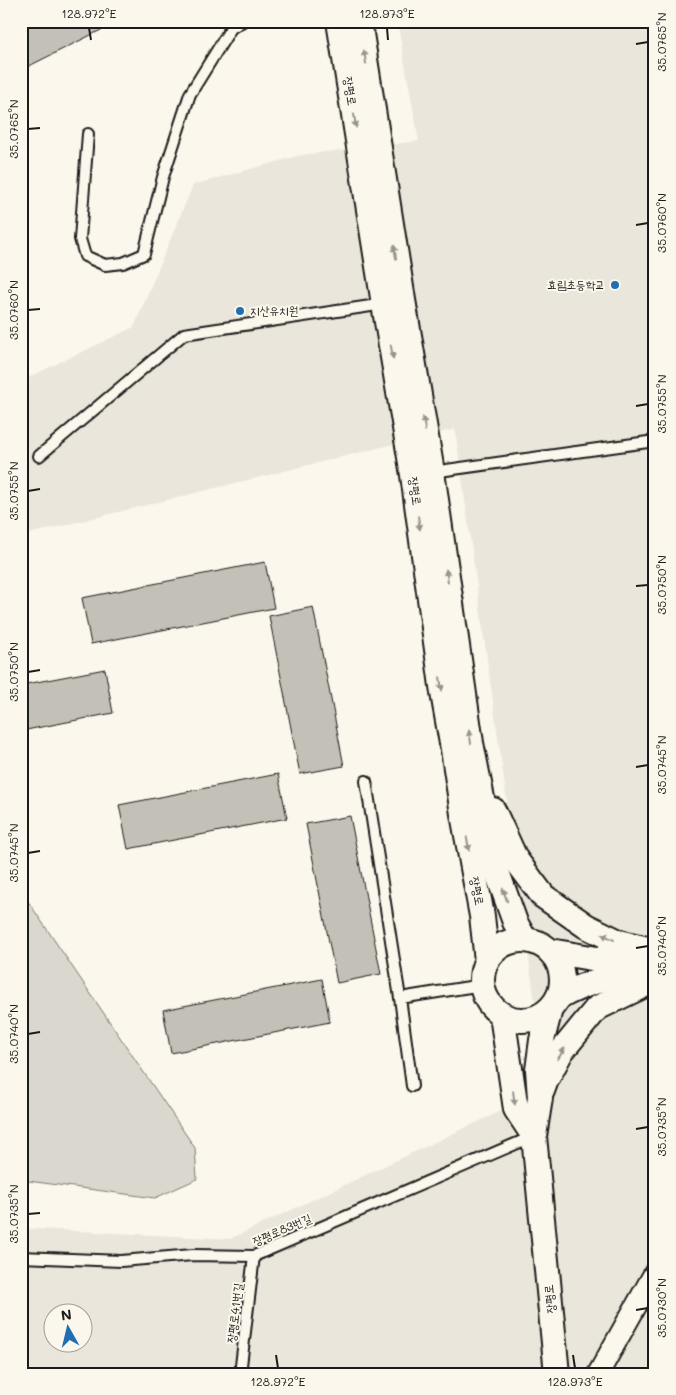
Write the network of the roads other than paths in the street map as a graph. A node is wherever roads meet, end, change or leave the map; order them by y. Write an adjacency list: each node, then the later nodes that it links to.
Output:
1 (243, 21): 4 (lane)
2 (339, 21): 5 (street, 장평로, one-way to 5)
3 (359, 21): 5 (street, 장평로, one-way to 3)
4 (88, 134)
5 (393, 302): 7 (lane); 8 (street, 장평로)
6 (655, 441): 8 (lane)
7 (39, 456)
8 (422, 473): 10 (street, 장평로, one-way to 8); 15 (street, 장평로, one-way to 15)
9 (366, 781): 19 (lane)
10 (482, 794): 11 (street, 장평로, one-way to 10); 13 (street, one-way to 10)
11 (525, 940): 12 (street); 15 (street)
12 (550, 951): 14 (street); 20 (street)
13 (655, 951)
14 (655, 955)
15 (486, 961): 18 (street)
16 (655, 970): 20 (street)
17 (655, 980): 23 (street, one-way to 17)
18 (482, 985): 19 (lane); 21 (street)
19 (400, 998): 22 (lane)
20 (554, 1003): 21 (street); 23 (street)
21 (502, 1015): 24 (street, one-way to 24)
22 (412, 1086)
23 (540, 1098): 24 (street)
24 (534, 1136): 25 (lane, 장평로83번길); 29 (street, 장평로)
25 (254, 1256): 26 (lane, 장평로83번길); 28 (lane, 장평로41번길)
26 (21, 1257)
27 (655, 1272): 30 (street)
28 (240, 1374)
29 (558, 1374)
30 (598, 1374)

